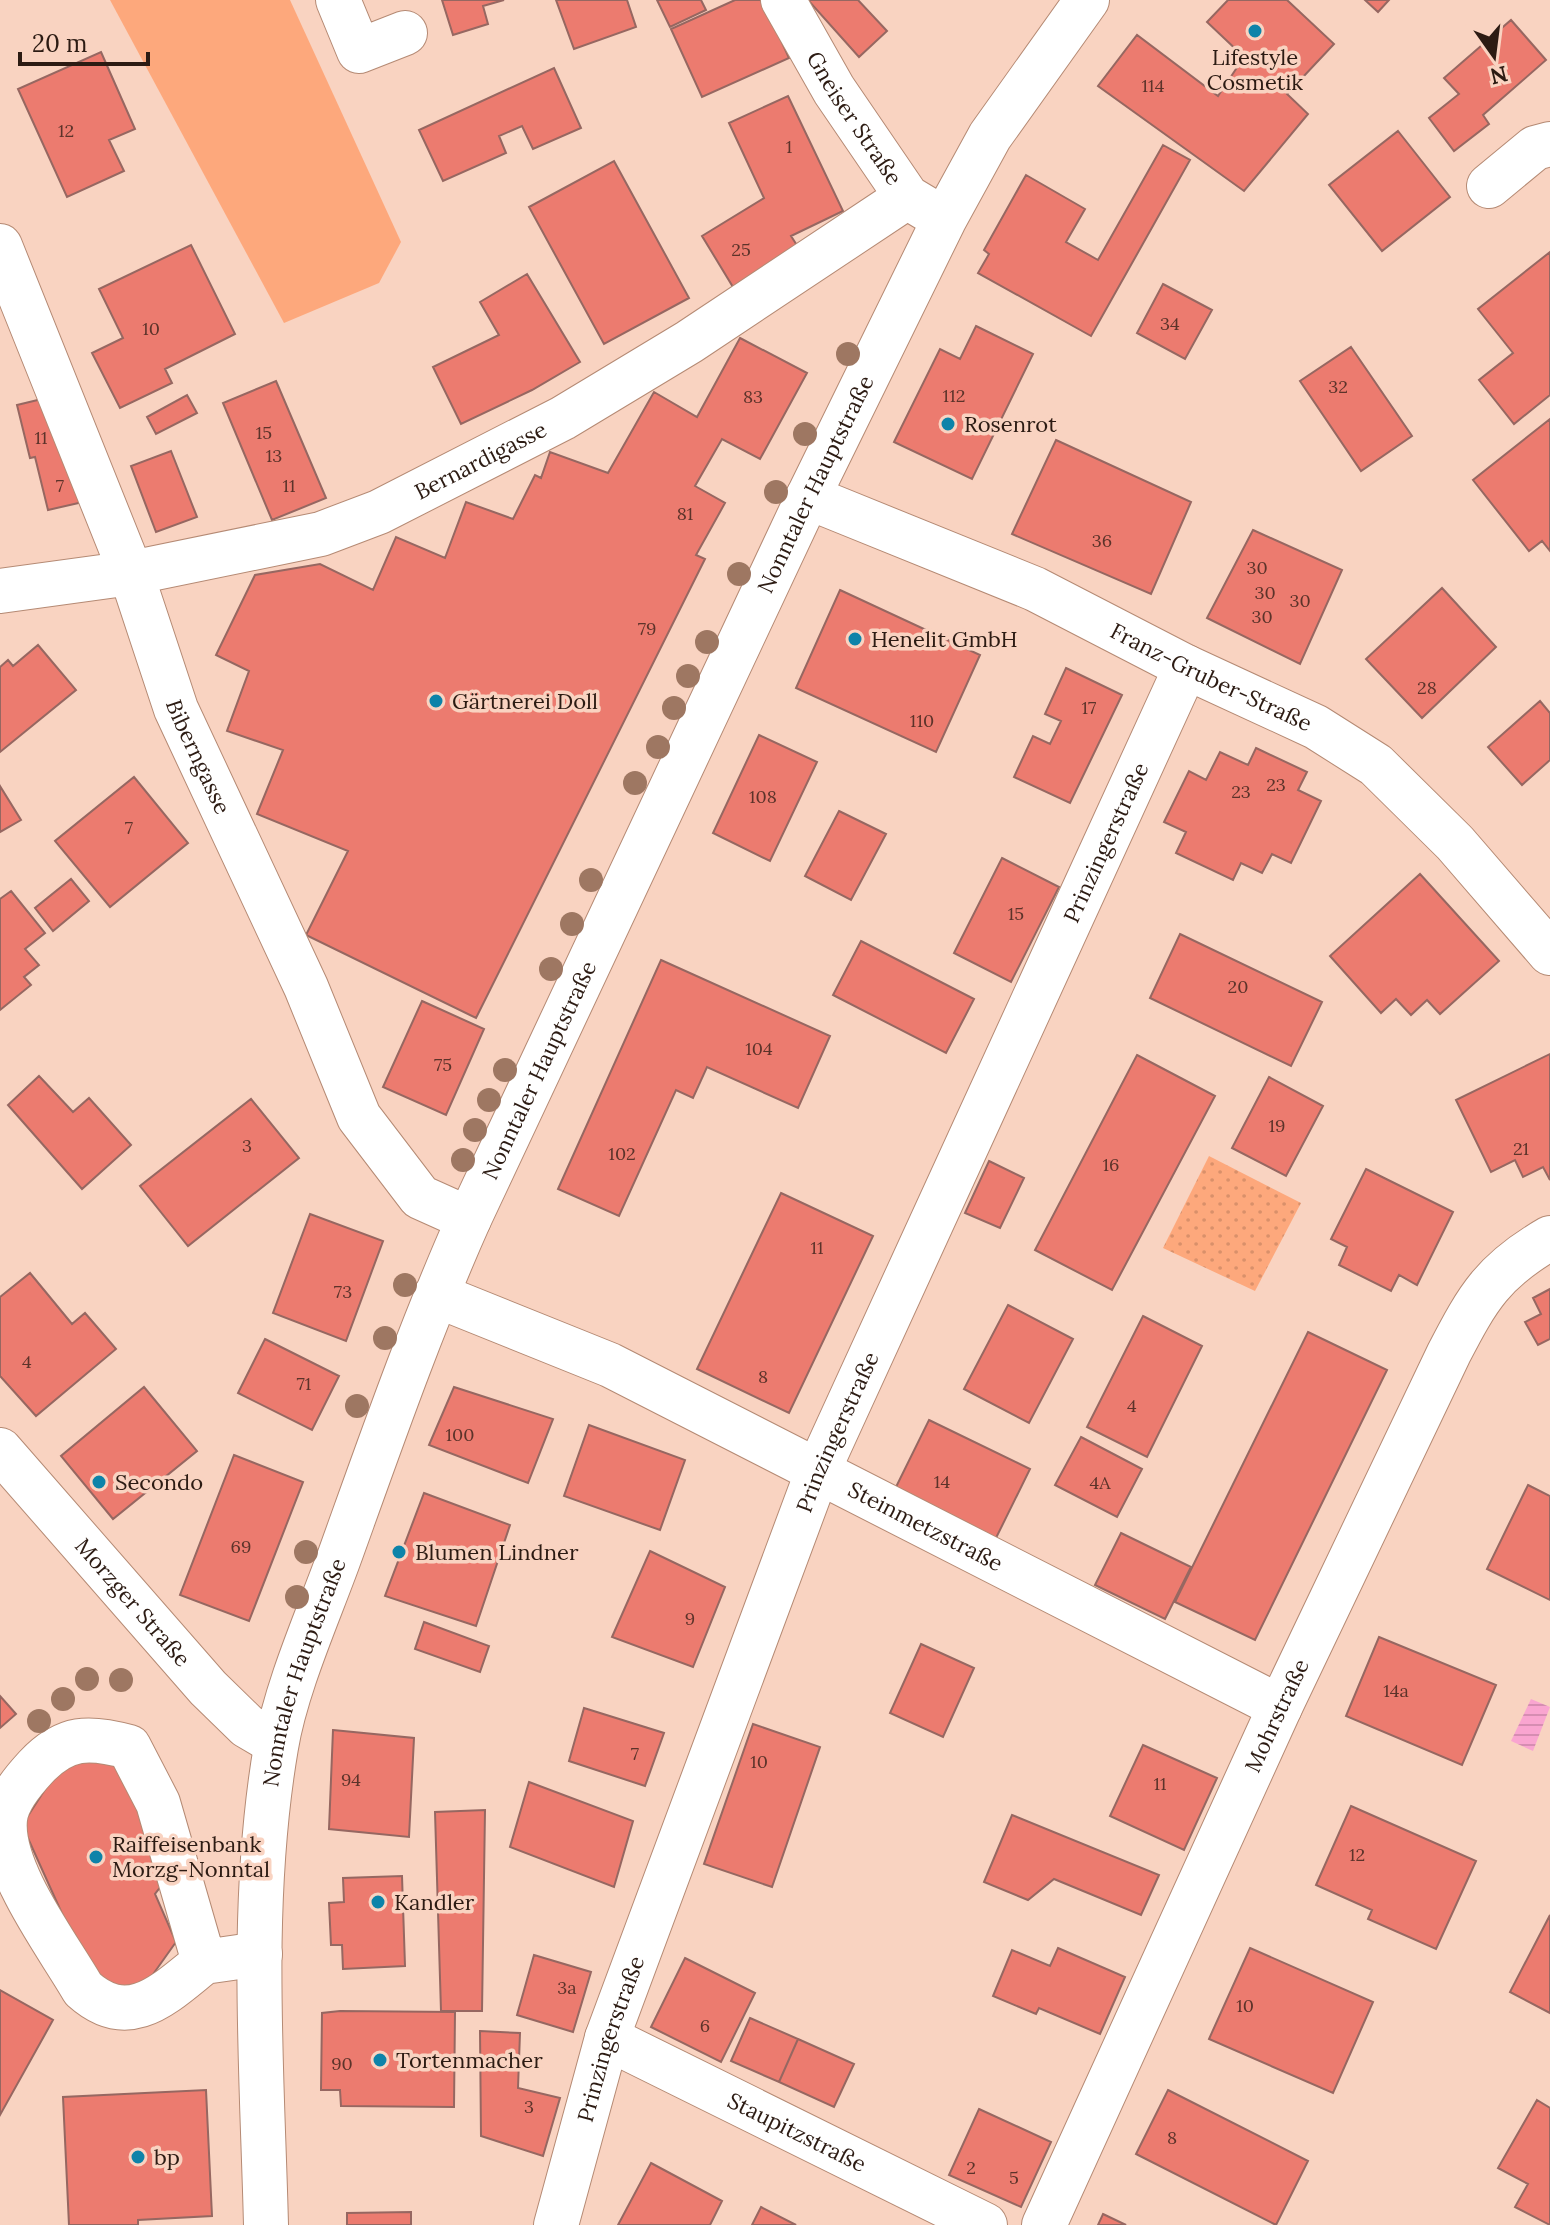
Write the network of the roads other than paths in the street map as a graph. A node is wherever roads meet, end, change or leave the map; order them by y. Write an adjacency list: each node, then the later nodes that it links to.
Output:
1 (338, 0): 4 (street)
2 (783, 0): 7 (street, Gneiser Straße)
3 (1087, 0): 8 (street, Nonntaler Hauptstraße)
4 (405, 33)
5 (1550, 144): 6 (street)
6 (1489, 186)
7 (907, 197): 8 (street, Gneiser Straße); 11 (street, Bernardigasse)
8 (944, 220): 10 (street, Nonntaler Hauptstraße)
9 (0, 246): 11 (street, Biberngasse)
10 (808, 497): 13 (street, Franz-Gruber-Straße); 15 (street, Nonntaler Hauptstraße)
11 (131, 573): 12 (street, Bernardigasse); 15 (street, Biberngasse)
12 (0, 591)
13 (1186, 667): 14 (street, Franz-Gruber-Straße); 19 (street, Prinzingerstraße)
14 (1550, 953)
15 (469, 1219): 17 (street, Nonntaler Hauptstraße)
16 (1550, 1238): 20 (street, Mohrstraße)
17 (436, 1295): 19 (street, Steinmetzstraße); 21 (street, Nonntaler Hauptstraße)
18 (0, 1450): 21 (street, Morzger Straße)
19 (817, 1473): 20 (street, Steinmetzstraße); 24 (street, Prinzingerstraße)
20 (1280, 1707): 28 (street, Mohrstraße)
21 (276, 1743): 22 (street, Nonntaler Hauptstraße)
22 (260, 1954): 23 (street); 25 (street, Nonntaler Hauptstraße)
23 (204, 1962): 23 (street)
24 (607, 2038): 26 (street, Prinzingerstraße); 27 (street, Staupitzstraße)
25 (266, 2225)
26 (556, 2225)
27 (985, 2225)
28 (1044, 2225)

